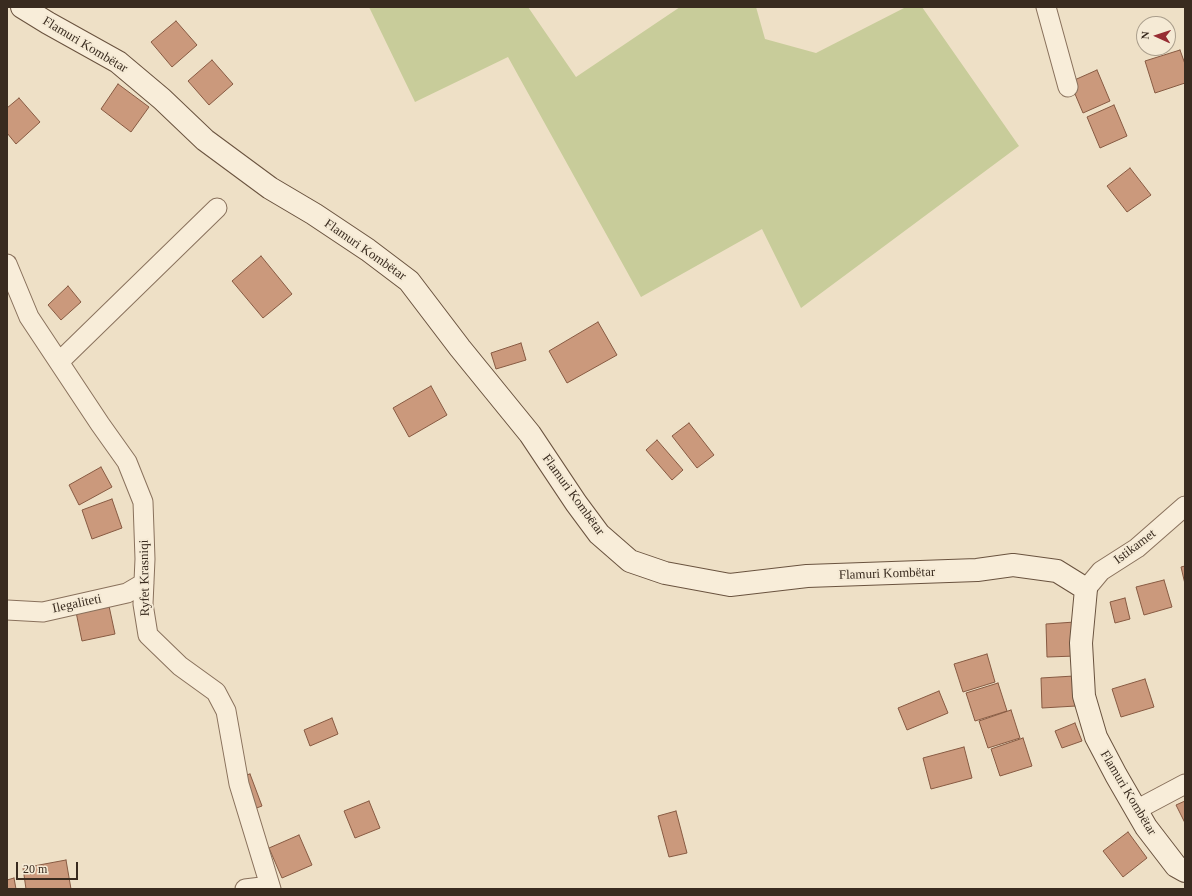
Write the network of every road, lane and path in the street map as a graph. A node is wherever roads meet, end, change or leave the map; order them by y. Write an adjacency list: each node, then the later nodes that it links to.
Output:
1 (22, 7): 9 (street, Flamuri Kombëtar)
2 (1046, 7): 3 (street)
3 (1068, 87)
4 (217, 208): 6 (street)
5 (7, 264): 6 (street, Ryfet Krasniqi)
6 (59, 362): 8 (street, Ryfet Krasniqi)
7 (1185, 506): 9 (street, Istikamet)
8 (144, 583): 10 (street, Ilegaliteti); 14 (street, Ryfet Krasniqi)
9 (1086, 589): 12 (street, Flamuri Kombëtar)
10 (7, 610)
11 (1185, 784): 12 (street)
12 (1136, 810): 13 (street, Flamuri Kombëtar)
13 (1185, 871)
14 (270, 887): 15 (street)
15 (245, 889)

